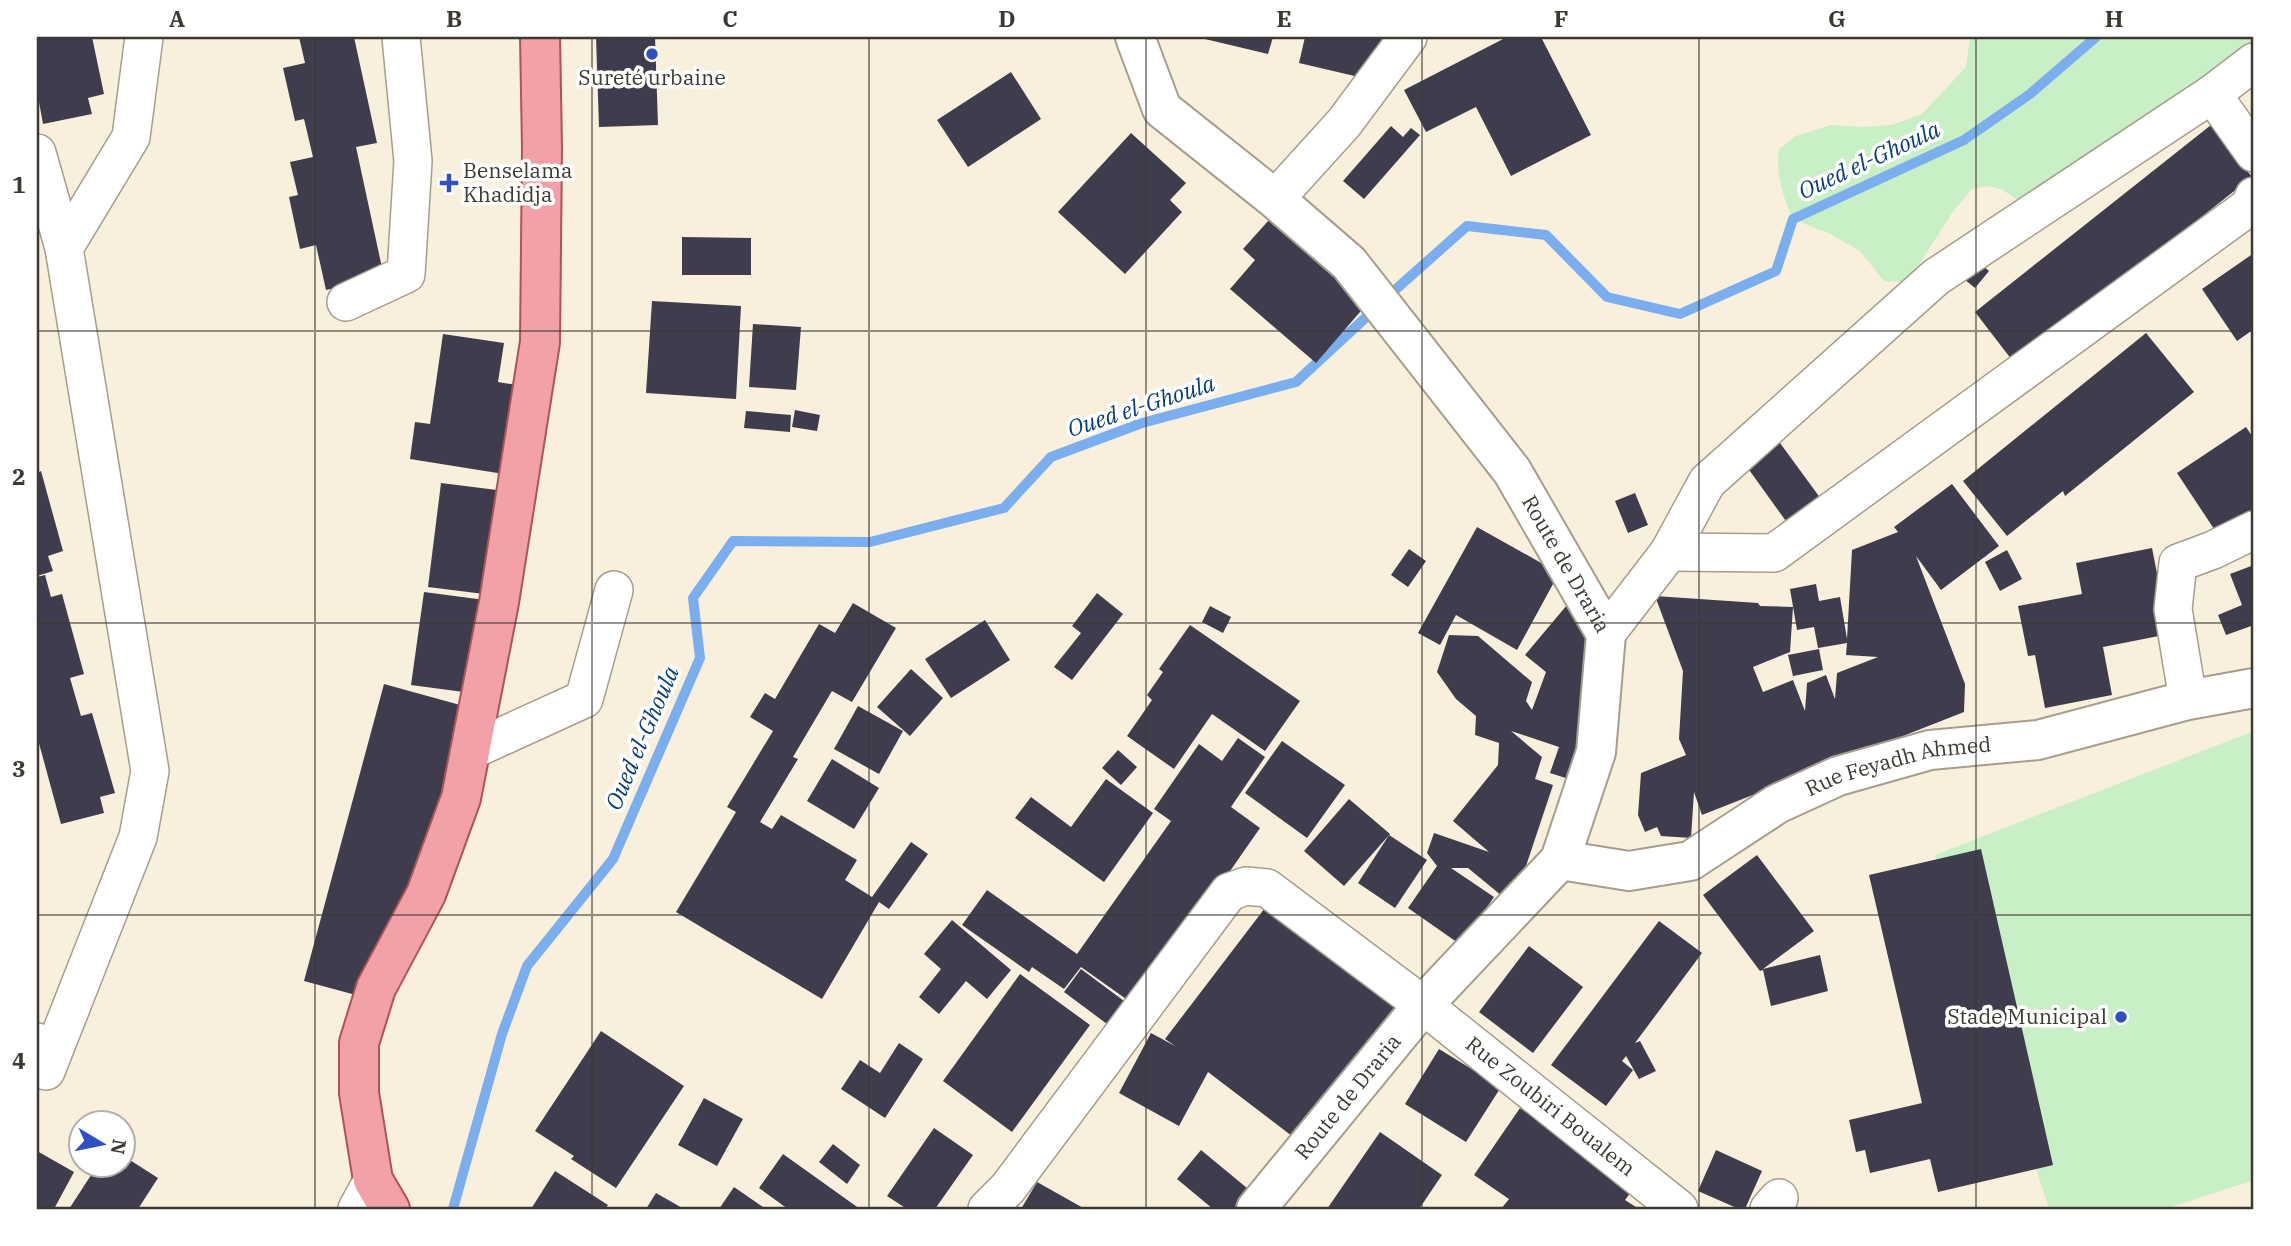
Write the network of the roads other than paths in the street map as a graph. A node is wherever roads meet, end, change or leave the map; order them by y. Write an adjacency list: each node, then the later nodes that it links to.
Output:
1 (144, 37): 12 (street)
2 (401, 37): 13 (street)
3 (540, 37): 20 (main road)
4 (1135, 37): 11 (main road, Route de Draria)
5 (1408, 37): 11 (street)
6 (2254, 62): 7 (street)
7 (2212, 94): 9 (street); 15 (street)
8 (37, 153): 12 (street)
9 (2254, 153)
10 (2254, 196): 15 (street)
11 (1275, 199): 17 (main road, Route de Draria)
12 (64, 248): 23 (street)
13 (346, 302)
14 (2254, 530): 19 (street)
15 (1669, 552): 17 (street)
16 (614, 590): 20 (street)
17 (1606, 634): 21 (main road, Route de Draria)
18 (2254, 688): 19 (main road, Rue Feyadh Ahmed)
19 (2188, 700): 21 (main road, Rue Feyadh Ahmed)
20 (470, 751): 24 (main road)
21 (1560, 860): 22 (main road, Route de Draria)
22 (1423, 1005): 25 (street, Rue Zoubiri Boualem); 26 (main road, Route de Draria); 27 (street, Rue Zoubiri Boualem)
23 (37, 1042)
24 (373, 1199)
25 (987, 1209)
26 (1256, 1209)
27 (1679, 1209)

